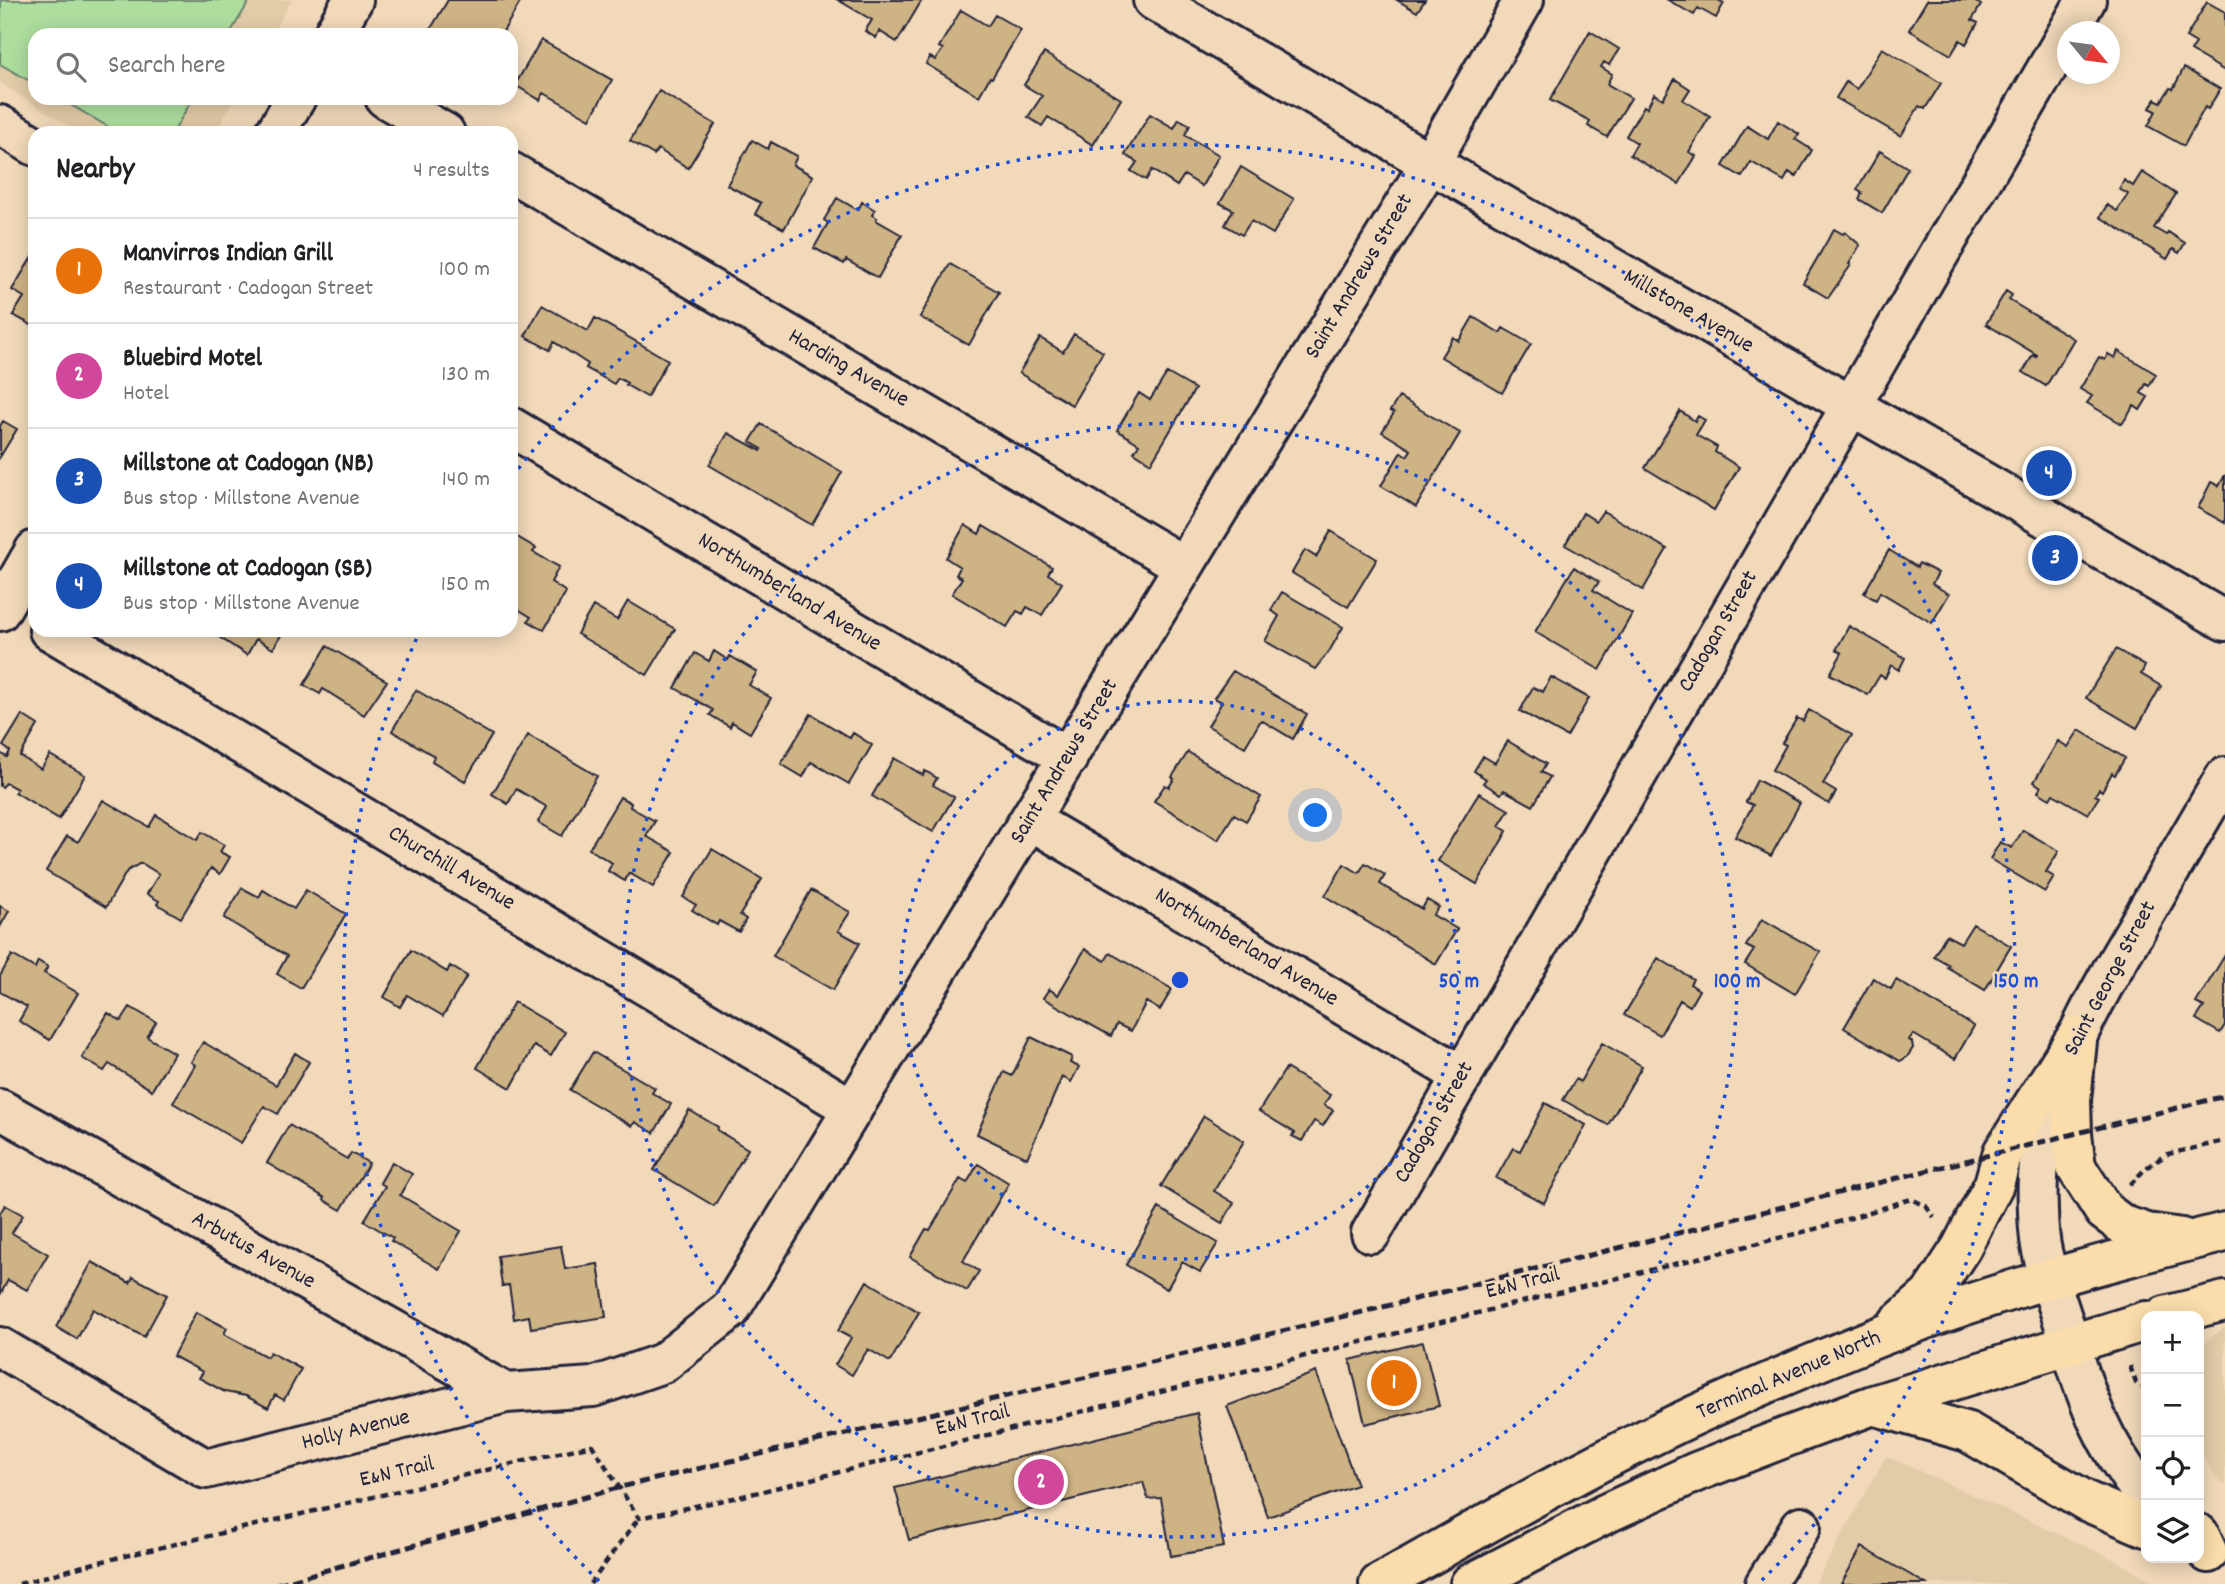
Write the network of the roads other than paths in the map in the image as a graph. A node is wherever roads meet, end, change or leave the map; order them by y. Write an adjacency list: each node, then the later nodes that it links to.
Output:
1 (353, 0): 6 (street)
2 (1153, 0): 14 (street, Millstone Avenue)
3 (1524, 0): 14 (street, Saint Andrews Street)
4 (2086, 0): 5 (street, Cadogan Street)
5 (2074, 21)
6 (337, 28)
7 (2057, 51): 16 (street, Cadogan Street)
8 (292, 105): 11 (street)
9 (397, 105): 12 (street)
10 (0, 125): 13 (street)
11 (279, 126)
12 (433, 126)
13 (28, 142)
14 (1430, 163): 16 (street, Millstone Avenue); 18 (street, Saint Andrews Street)
15 (518, 176): 18 (street, Harding Avenue)
16 (1850, 406): 21 (street, Millstone Avenue); 27 (street, Cadogan Street)
17 (518, 431): 23 (street, Northumberland Avenue)
18 (1184, 566): 23 (street, Saint Andrews Street)
19 (28, 567): 20 (street)
20 (10, 609)
21 (2225, 621)
22 (61, 637): 29 (street, Churchill Avenue)
23 (1068, 758): 25 (street, Saint Andrews Street)
24 (2225, 777): 26 (street, Saint George Street)
25 (1030, 820): 27 (street, Northumberland Avenue); 29 (street, Saint Andrews Street)
26 (2077, 1036): 31 (main road); 32 (street, Saint George Street); 34 (main road)
27 (1462, 1076): 30 (street, Cadogan Street)
28 (0, 1109): 37 (street, Arbutus Avenue)
29 (853, 1109): 37 (street, Saint Andrews Street)
30 (1371, 1233)
31 (2210, 1236): 32 (main road, Terminal Avenue North)
32 (2050, 1279): 34 (main road, Terminal Avenue North); 35 (street, Saint George Street)
33 (2141, 1323): 35 (main road)
34 (1883, 1335): 42 (main road, Terminal Avenue North)
35 (2070, 1345): 38 (main road); 39 (street, Saint George Street)
36 (0, 1347): 37 (street, Holly Avenue)
37 (506, 1393)
38 (1873, 1405): 41 (main road); 43 (main road)
39 (2141, 1491)
40 (1801, 1525): 44 (street)
41 (2141, 1525)
42 (1378, 1584)
43 (1470, 1584)
44 (1765, 1584)

